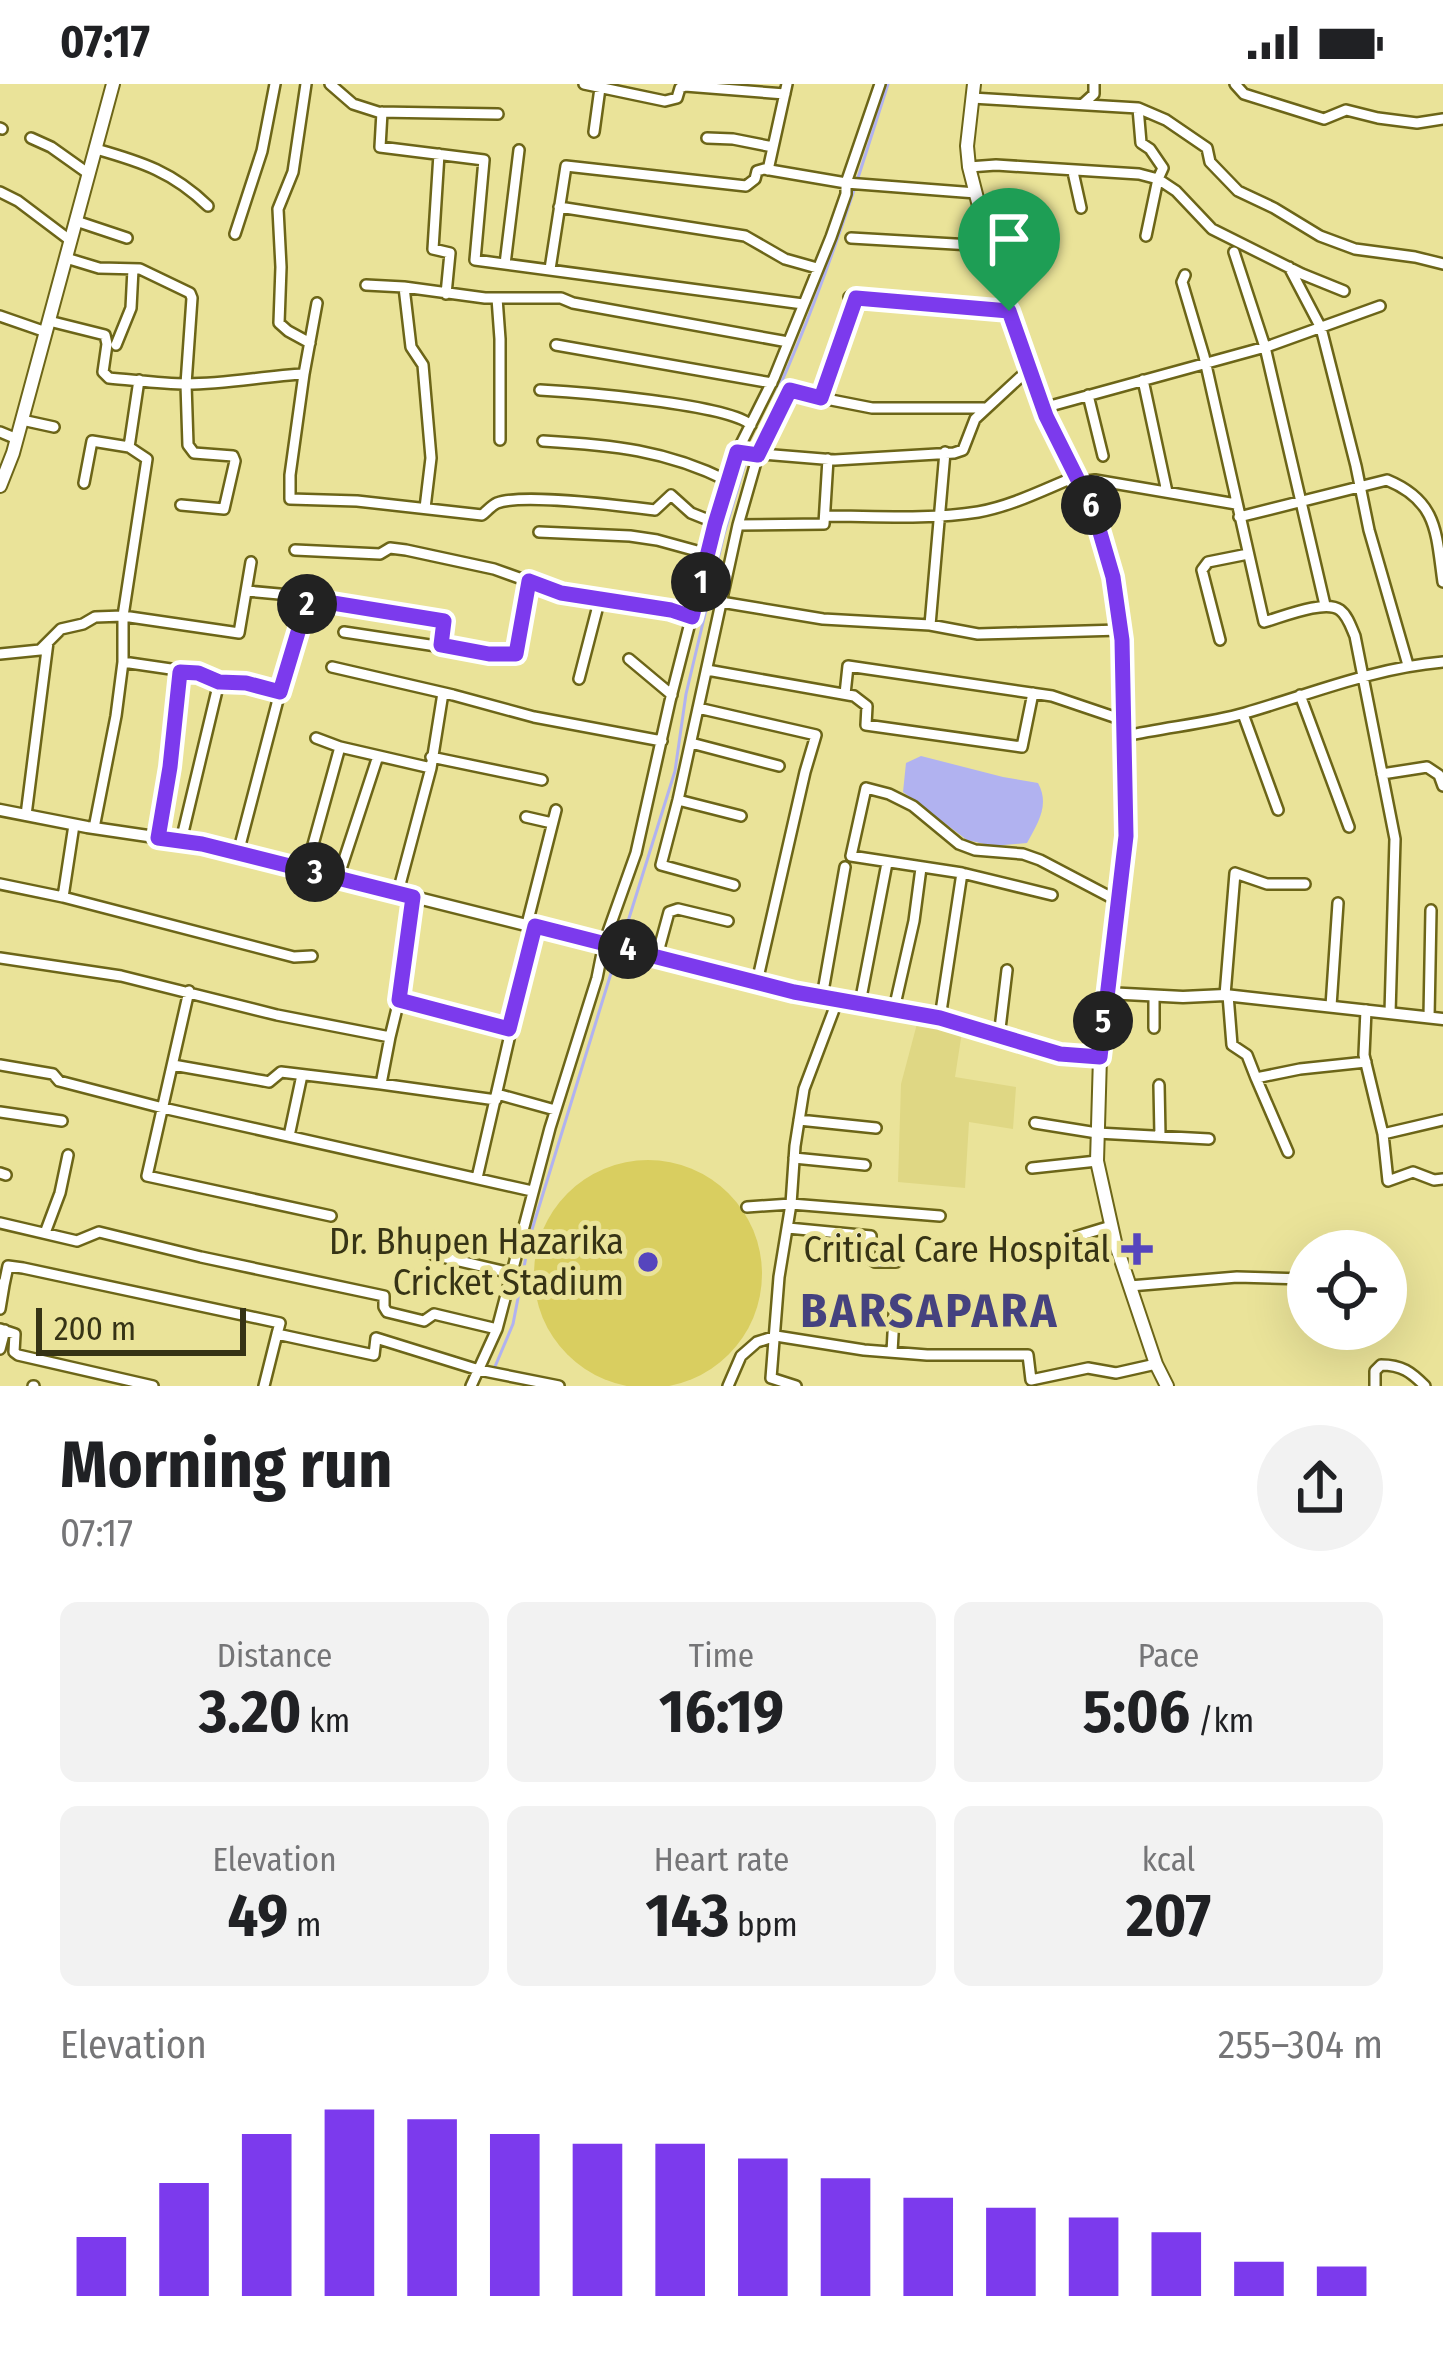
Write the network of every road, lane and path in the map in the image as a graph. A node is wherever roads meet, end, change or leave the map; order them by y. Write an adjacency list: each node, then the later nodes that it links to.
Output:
1 (112, 84): 21 (main road)
2 (275, 84): 36 (street)
3 (306, 84): 64 (street)
4 (330, 84): 14 (street)
5 (584, 84): 9 (street)
6 (880, 84): 29 (street)
7 (1094, 84): 12 (street)
8 (1235, 84): 16 (street)
9 (600, 88): 10 (street); 17 (street)
10 (786, 89): 20 (street)
11 (973, 91): 12 (street); 24 (main road)
12 (1083, 104): 13 (street)
13 (1138, 108): 28 (street); 45 (street)
14 (382, 112): 15 (street); 23 (street)
15 (498, 114)
16 (1443, 119)
17 (594, 132)
18 (707, 137): 20 (street)
19 (31, 138): 27 (street)
20 (773, 147): 25 (street)
21 (96, 148): 27 (main road); 32 (street)
22 (519, 150): 44 (street)
23 (439, 154): 44 (street); 54 (street)
24 (969, 167): 26 (street); 31 (main road)
25 (768, 170): 29 (street); 33 (street)
26 (1072, 172): 28 (street); 34 (street)
27 (89, 174): 35 (main road)
28 (1158, 179): 37 (street); 46 (street)
29 (852, 184): 31 (street); 47 (street)
30 (0, 192): 40 (street)
31 (976, 193): 41 (main road)
32 (208, 206)
33 (559, 207): 47 (street); 49 (street)
34 (1081, 208)
35 (76, 221): 38 (street); 40 (main road)
36 (235, 234)
37 (1146, 236)
38 (127, 238)
39 (851, 238): 41 (street)
40 (71, 241): 43 (main road)
41 (989, 246): 59 (main road)
42 (1234, 252): 67 (street)
43 (66, 258): 48 (street); 61 (main road)
44 (506, 264): 49 (street)
45 (1443, 264)
46 (1289, 267): 53 (street); 62 (street)
47 (817, 268): 57 (street)
48 (133, 269): 66 (street); 74 (street)
49 (550, 269): 57 (street)
50 (1185, 274): 68 (street)
51 (365, 285): 52 (street)
52 (404, 287): 54 (street); 102 (street)
53 (1343, 291)
54 (446, 294): 55 (street)
55 (497, 298): 63 (street); 85 (street)
56 (317, 303): 64 (street)
57 (802, 304): 63 (street)
58 (1380, 306): 62 (street)
59 (1009, 311): 69 (main road); 77 (street)
60 (0, 316): 61 (street)
61 (47, 326): 71 (street); 80 (main road)
62 (1321, 328): 67 (street); 96 (street)
63 (788, 342): 73 (street)
64 (310, 343): 70 (street)
65 (556, 345): 73 (street)
66 (116, 346)
67 (1264, 347): 68 (street); 99 (street)
68 (1205, 363): 72 (street); 100 (street)
69 (1029, 369): 78 (street); 79 (main road)
70 (304, 374): 74 (street); 102 (street)
71 (140, 380): 74 (street); 87 (street)
72 (1143, 380): 76 (street); 98 (street)
73 (772, 383): 81 (street)
74 (186, 384): 101 (street)
75 (540, 390): 81 (street)
76 (1088, 395): 79 (street); 91 (street)
77 (821, 398): 78 (street); 90 (street)
78 (986, 408): 88 (street)
79 (1043, 408): 93 (main road)
80 (22, 420): 82 (street); 84 (main road)
81 (751, 425): 89 (street)
82 (54, 428)
83 (0, 432): 84 (street)
84 (17, 439): 97 (main road)
85 (500, 440)
86 (543, 441): 94 (street)
87 (129, 447): 95 (street); 120 (street)
88 (944, 452): 92 (street); 104 (street)
89 (740, 453): 90 (street); 94 (street)
90 (757, 455): 92 (street); 107 (street)
91 (1103, 456)
92 (828, 459): 103 (street)
93 (1078, 479): 98 (street); 104 (street); 123 (main road)
94 (728, 481): 106 (street)
95 (84, 483)
96 (1360, 485): 99 (street); 114 (street); 132 (street)
97 (0, 486)
98 (1167, 492): 100 (street)
99 (1300, 501): 105 (street); 119 (street)
100 (1236, 504): 105 (street)
101 (181, 506)
102 (425, 508): 106 (street)
103 (824, 516): 104 (street); 107 (street)
104 (940, 516): 122 (street)
105 (1239, 517): 111 (street)
106 (716, 523): 110 (street)
107 (738, 524): 118 (street)
108 (539, 532): 110 (street)
109 (295, 550): 113 (street)
110 (708, 554): 121 (street)
111 (1248, 554): 119 (street); 125 (street)
112 (251, 562): 115 (street)
113 (529, 581): 116 (street); 127 (street)
114 (1443, 582)
115 (247, 591): 117 (street); 120 (street)
116 (600, 598): 121 (street); 137 (street)
117 (308, 599): 127 (street); 139 (street)
118 (722, 602): 122 (street); 134 (street)
119 (1325, 605): 136 (street)
120 (123, 616): 126 (street); 130 (street)
121 (692, 617): 143 (street)
122 (930, 625): 123 (street)
123 (1120, 630): 147 (main road)
124 (344, 632): 127 (street)
125 (1220, 640)
126 (48, 642): 128 (street); 162 (street)
127 (441, 645)
128 (0, 654)
129 (629, 659): 143 (street)
130 (123, 662): 135 (street); 168 (street)
131 (1443, 662): 132 (street)
132 (1408, 665): 136 (street)
133 (332, 668): 140 (street)
134 (706, 670): 142 (street); 145 (street)
135 (180, 672): 138 (street); 169 (street)
136 (1364, 676): 144 (street); 155 (street)
137 (579, 679)
138 (219, 682): 139 (street); 170 (street)
139 (280, 692): 171 (street)
140 (443, 693): 149 (street); 153 (street)
141 (1034, 693): 142 (street); 142 (street); 147 (street)
142 (845, 694)
143 (672, 695): 149 (street)
144 (1300, 695): 146 (street); 167 (street)
145 (698, 708): 150 (street); 195 (street)
146 (1243, 714): 147 (street); 161 (street)
147 (1126, 728): 185 (main road)
148 (316, 738): 151 (street)
149 (662, 741): 190 (street)
150 (691, 743): 154 (street); 158 (street)
151 (340, 747): 152 (street); 175 (street)
152 (378, 756): 153 (street); 177 (street)
153 (431, 763): 156 (street); 181 (street)
154 (779, 766)
155 (1382, 774): 157 (street); 207 (street)
156 (542, 780)
157 (1443, 786)
158 (678, 800): 163 (street); 180 (street)
159 (0, 810): 162 (street)
160 (556, 810): 165 (street)
161 (1279, 810)
162 (26, 815): 166 (street)
163 (741, 816)
164 (526, 817): 165 (street)
165 (552, 824): 189 (street)
166 (74, 825): 168 (street); 183 (street)
167 (1349, 827)
168 (94, 829): 169 (street)
169 (158, 838): 170 (street)
170 (181, 841): 171 (street)
171 (238, 853): 175 (street)
172 (887, 863): 174 (street); 185 (street); 203 (street)
173 (845, 867): 200 (street)
174 (921, 868): 176 (street); 205 (street)
175 (306, 870): 177 (street)
176 (962, 873): 182 (street); 209 (street)
177 (338, 878): 181 (street)
178 (0, 884): 183 (street)
179 (1305, 884): 198 (street)
180 (734, 885)
181 (398, 892): 184 (street)
182 (1052, 895)
183 (63, 897): 191 (street)
184 (413, 897): 189 (street); 202 (street)
185 (1118, 901): 197 (main road)
186 (1338, 903): 204 (street)
187 (1431, 910): 208 (street)
188 (728, 921): 192 (street)
189 (531, 925): 190 (street); 212 (street)
190 (604, 943): 192 (street); 225 (street)
191 (312, 956)
192 (657, 956): 195 (street)
193 (0, 958): 196 (street)
194 (1007, 970): 214 (street)
195 (757, 982): 200 (street)
196 (189, 991): 213 (street); 218 (street)
197 (1106, 993): 199 (street); 215 (main road)
198 (1227, 995): 199 (street); 204 (street); 220 (street)
199 (1154, 996): 211 (street)
200 (822, 997): 201 (street)
201 (838, 999): 203 (street); 227 (street)
202 (399, 1000): 212 (street); 213 (street)
203 (860, 1003): 205 (street)
204 (1331, 1006): 206 (street)
205 (894, 1009): 209 (street)
206 (1366, 1010): 207 (street); 216 (street)
207 (1390, 1012): 208 (street)
208 (1429, 1017): 210 (street)
209 (940, 1018): 214 (street)
210 (1443, 1019)
211 (1154, 1028)
212 (509, 1029): 223 (street)
213 (390, 1037): 221 (street)
214 (999, 1037): 215 (street)
215 (1100, 1057): 232 (main road)
216 (1366, 1061): 220 (street); 233 (street)
217 (0, 1065): 224 (street)
218 (173, 1065): 219 (street); 224 (street)
219 (302, 1075): 221 (street); 234 (street)
220 (1256, 1078): 237 (street)
221 (381, 1084): 223 (street)
222 (1159, 1085): 235 (street)
223 (496, 1096): 225 (street); 243 (street)
224 (164, 1108): 234 (street); 248 (street)
225 (555, 1110): 245 (street)
226 (0, 1112): 229 (street)
227 (799, 1120): 231 (street); 239 (street)
228 (1443, 1120): 233 (street)
229 (62, 1121)
230 (1035, 1123): 232 (street)
231 (876, 1128)
232 (1096, 1133): 235 (street); 240 (main road)
233 (1383, 1134): 244 (street)
234 (289, 1136): 243 (street)
235 (1160, 1136): 236 (street)
236 (1209, 1139)
237 (1288, 1152)
238 (68, 1155): 253 (street)
239 (794, 1158): 241 (street); 246 (street)
240 (1096, 1160): 242 (street); 251 (main road)
241 (865, 1166)
242 (1032, 1168)
243 (477, 1178): 245 (street)
244 (1443, 1179)
245 (532, 1191): 257 (street)
246 (791, 1204): 247 (street); 249 (street); 252 (street)
247 (747, 1207)
248 (331, 1216)
249 (940, 1216)
250 (0, 1222): 253 (street)
251 (1111, 1226): 254 (street); 260 (main road)
252 (788, 1228): 256 (street); 266 (street)
253 (45, 1233): 263 (street)
254 (1068, 1239)
255 (434, 1255): 257 (street)
256 (896, 1262)
257 (511, 1273): 263 (street)
258 (1287, 1278): 260 (street)
259 (2, 1284): 262 (street); 265 (street)
260 (1130, 1286): 269 (main road)
261 (895, 1298): 268 (street)
262 (0, 1309)
263 (497, 1329): 270 (street)
264 (2, 1330): 267 (street); 273 (street)
265 (278, 1334): 270 (street); 274 (street)
266 (776, 1336): 268 (street); 277 (street); 278 (street)
267 (0, 1349)
268 (892, 1352): 272 (street)
269 (1156, 1364): 272 (street); 279 (main road)
270 (479, 1370): 271 (street); 275 (street)
271 (508, 1381): 276 (street)
272 (1028, 1383)
273 (152, 1386)
274 (264, 1386)
275 (471, 1386)
276 (559, 1386)
277 (728, 1386)
278 (796, 1386)
279 (1167, 1386)
280 (1375, 1386): 281 (street)
281 (1425, 1386)

